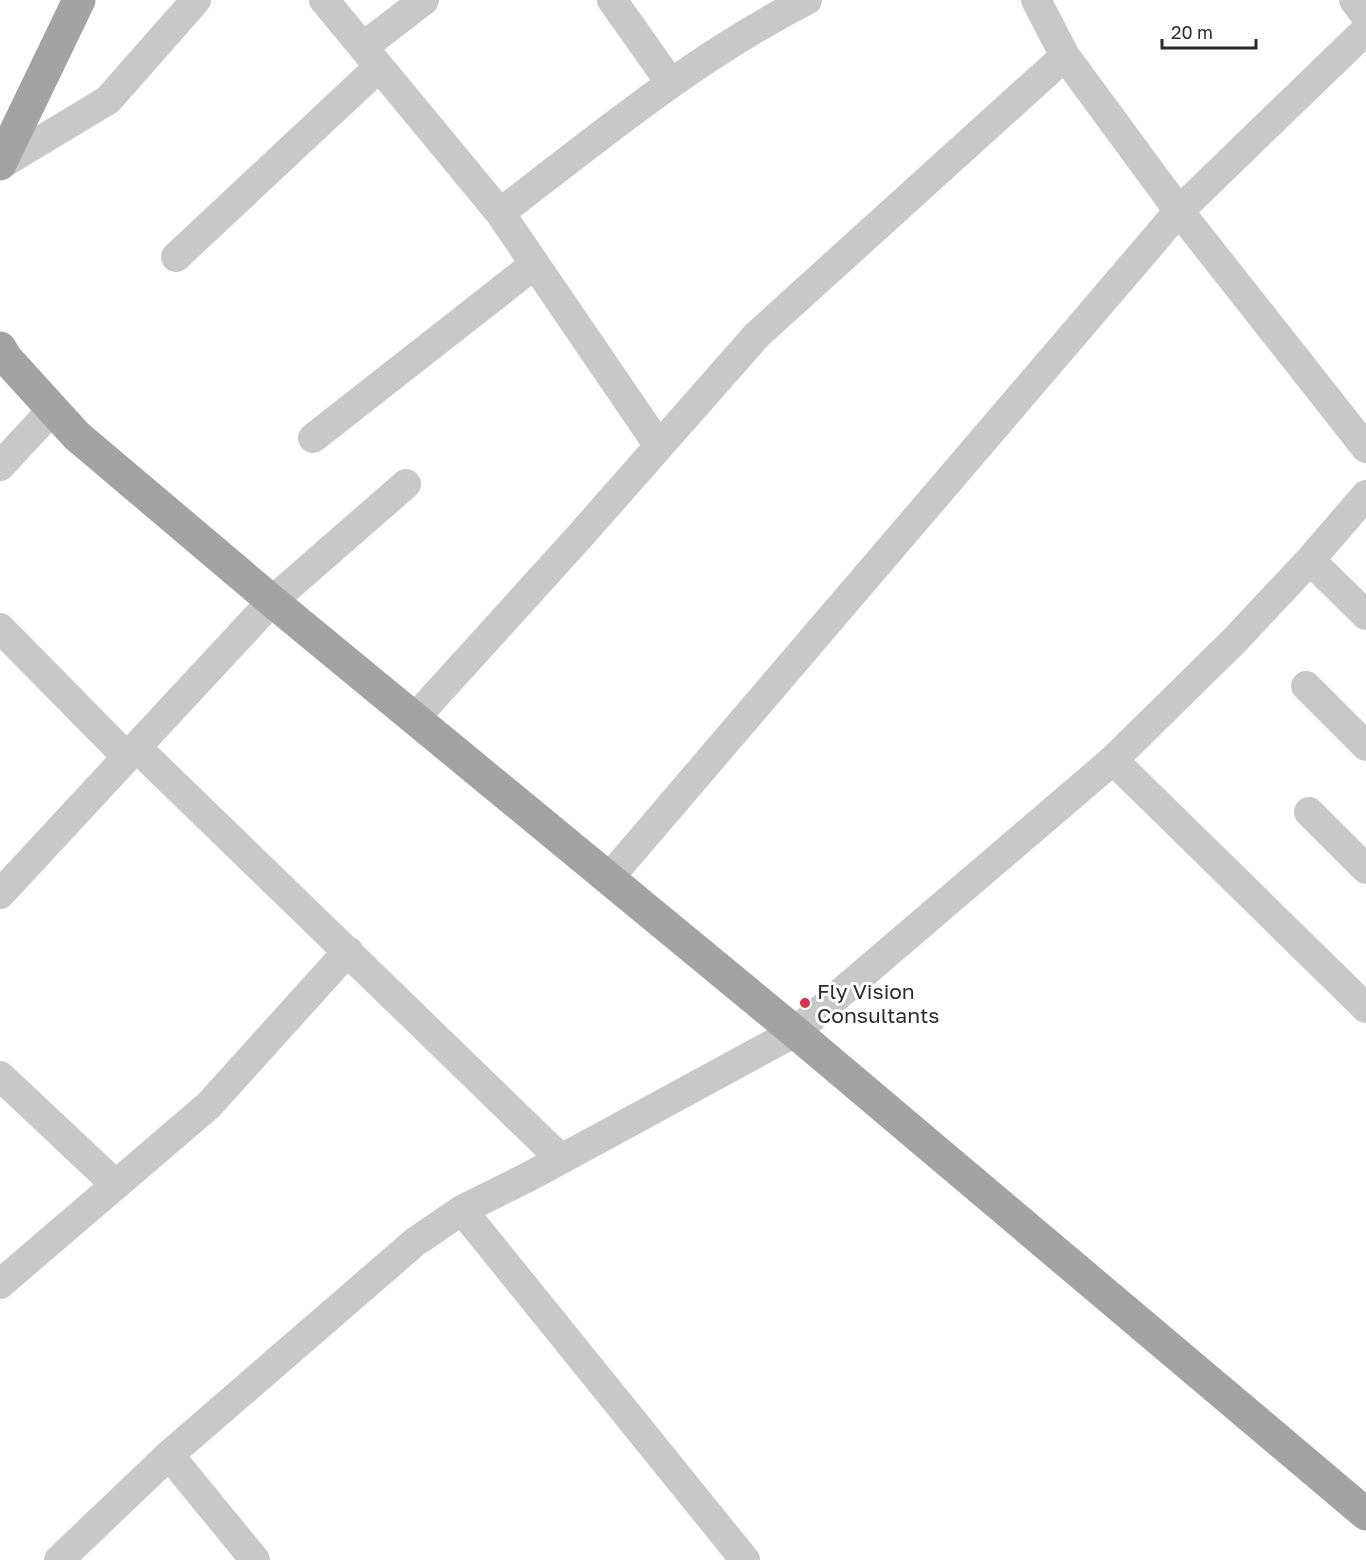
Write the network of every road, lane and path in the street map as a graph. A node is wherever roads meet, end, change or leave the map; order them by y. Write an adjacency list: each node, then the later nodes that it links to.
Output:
1 (79, 0): 14 (main road)
2 (196, 0): 14 (street)
3 (324, 0): 12 (street)
4 (424, 0): 12 (street)
5 (612, 0): 13 (street)
6 (807, 0): 13 (street)
7 (1036, 0): 11 (street)
8 (1354, 0): 9 (street)
9 (1366, 16)
10 (1366, 30): 15 (street)
11 (1065, 56): 15 (street); 22 (street)
12 (371, 57): 16 (street); 17 (street)
13 (670, 82): 16 (street)
14 (0, 165)
15 (1179, 212): 23 (street); 38 (street)
16 (500, 213): 18 (street)
17 (176, 257)
18 (535, 264): 21 (street); 22 (street)
19 (0, 348): 20 (main road)
20 (53, 409): 24 (street); 28 (main road)
21 (313, 438)
22 (659, 446): 32 (street)
23 (1366, 448)
24 (0, 466)
25 (406, 484): 28 (street)
26 (1366, 495): 27 (street)
27 (1310, 560): 29 (street); 35 (street)
28 (272, 601): 32 (main road); 34 (street)
29 (1366, 615)
30 (0, 628): 34 (street)
31 (1306, 686): 33 (street)
32 (415, 718): 38 (main road)
33 (1366, 746)
34 (132, 752): 39 (street); 40 (street)
35 (1113, 760): 41 (street); 42 (street)
36 (1309, 812): 37 (street)
37 (1366, 869)
38 (609, 878): 42 (main road)
39 (0, 894)
40 (348, 951): 44 (street); 45 (street)
41 (1366, 1008)
42 (795, 1032): 44 (street); 49 (main road)
43 (0, 1076): 45 (street)
44 (561, 1159): 46 (street)
45 (116, 1185): 47 (street)
46 (462, 1210): 48 (street); 52 (street)
47 (0, 1284)
48 (169, 1455): 50 (street); 51 (street)
49 (1366, 1514)
50 (59, 1560)
51 (255, 1560)
52 (744, 1560)

